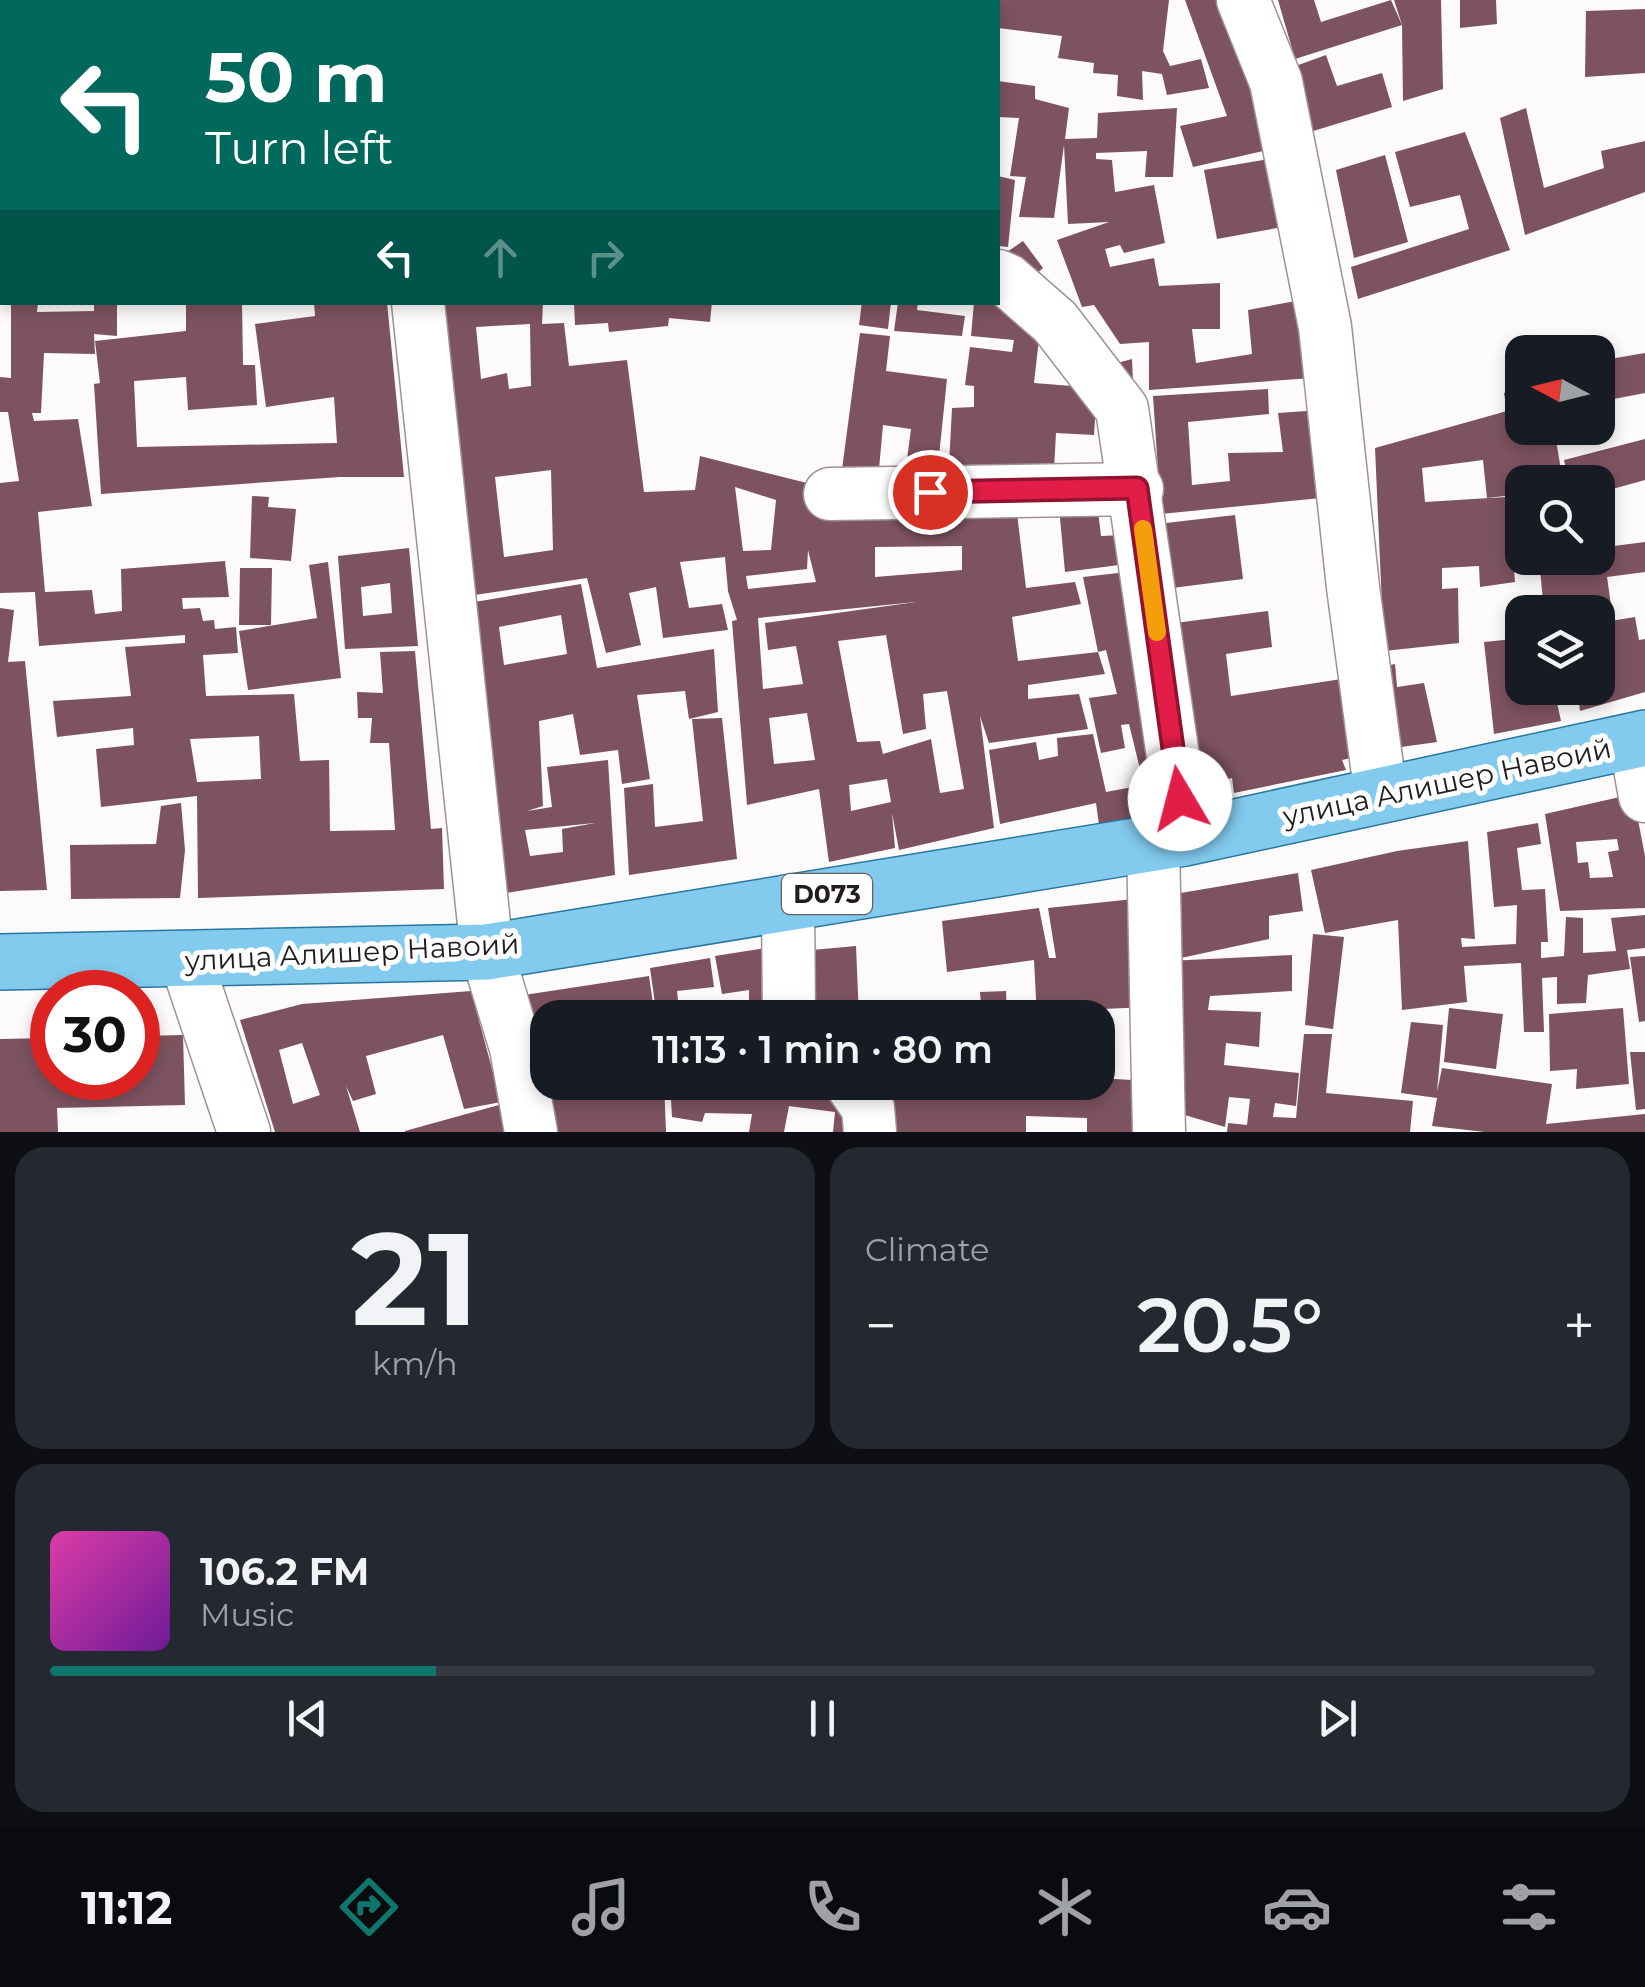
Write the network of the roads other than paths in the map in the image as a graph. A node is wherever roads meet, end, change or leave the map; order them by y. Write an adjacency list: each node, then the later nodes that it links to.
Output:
1 (1243, 0): 7 (street)
2 (1000, 277): 4 (street)
3 (418, 305): 11 (street)
4 (1137, 488): 5 (street); 9 (street)
5 (830, 494)
6 (1640, 740): 7 (main road, улица Алишер Навоий / D073); 8 (street)
7 (1381, 796): 9 (main road, улица Алишер Навоий / D073)
8 (1645, 796)
9 (1169, 840): 10 (main road, улица Алишер Навоий / D073); 19 (street)
10 (788, 900): 11 (main road, улица Алишер Навоий / D073); 14 (street)
11 (488, 952): 12 (main road, улица Алишер Навоий / D073); 17 (street)
12 (186, 960): 13 (main road, улица Алишер Навоий / D073); 16 (street)
13 (0, 962)
14 (789, 1000)
15 (862, 1100): 18 (street)
16 (244, 1132)
17 (531, 1132)
18 (870, 1132)
19 (1159, 1132)

